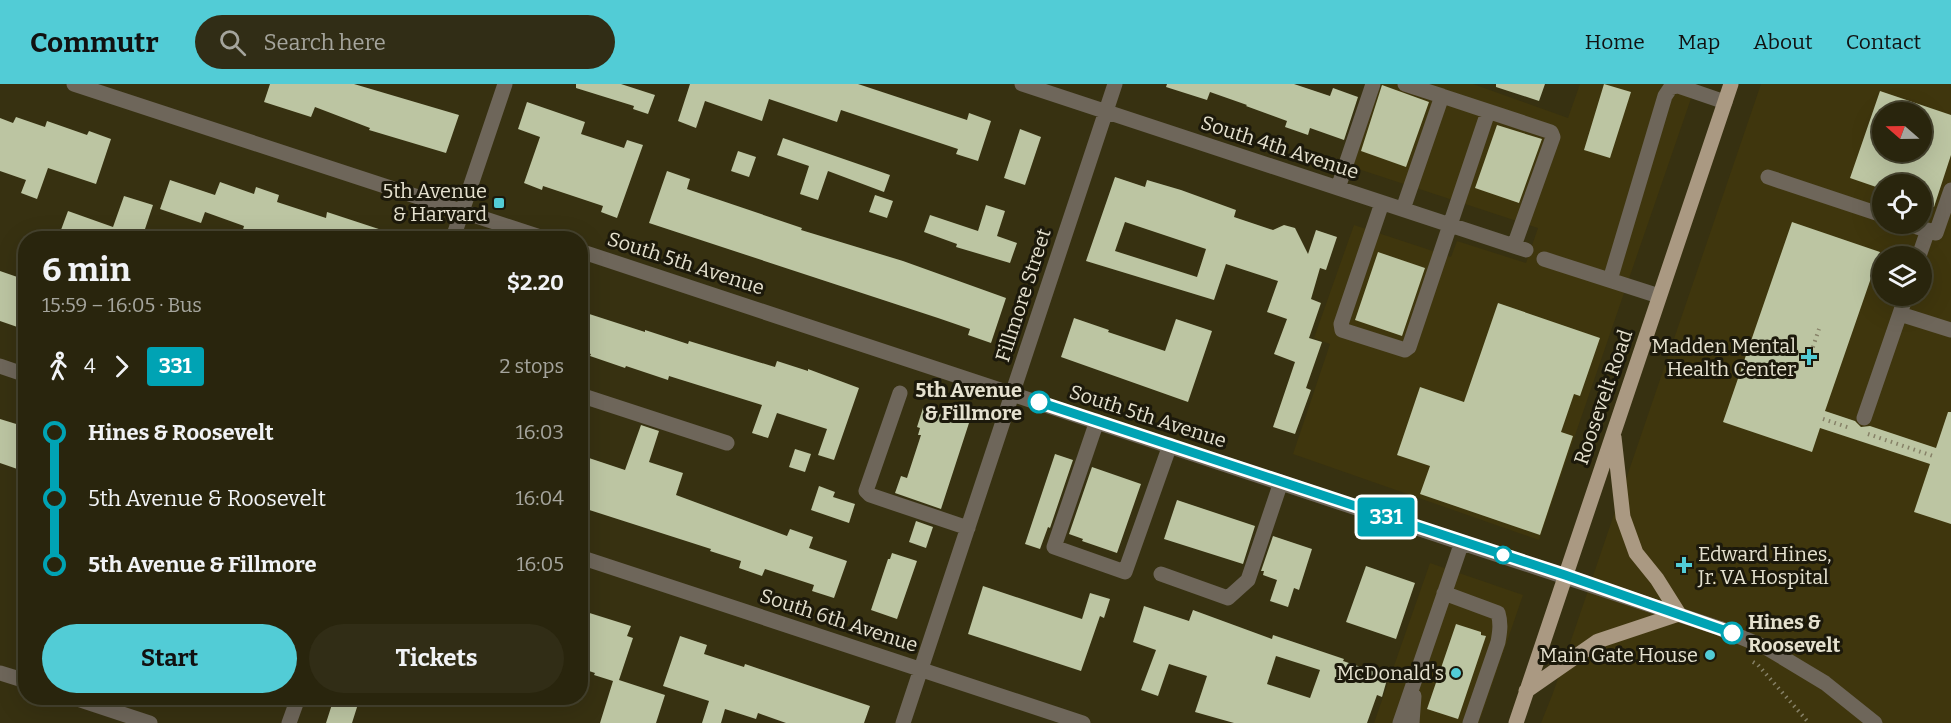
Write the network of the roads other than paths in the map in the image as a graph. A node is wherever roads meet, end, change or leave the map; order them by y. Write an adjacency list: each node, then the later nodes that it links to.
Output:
1 (74, 84): 17 (street)
2 (505, 84): 17 (street)
3 (1022, 84): 10 (street, South 4th Avenue)
4 (1115, 84): 10 (street, Fillmore Street)
5 (1373, 84): 13 (street)
6 (1405, 84): 8 (street)
7 (1731, 84): 9 (main road, Roosevelt Road)
8 (1442, 96): 11 (street); 16 (street)
9 (1725, 102): 25 (street); 26 (main road, Roosevelt Road)
10 (1106, 112): 13 (street, South 4th Avenue); 33 (street, Fillmore Street)
11 (1488, 112): 19 (street); 19 (street, South 4th Avenue)
12 (1768, 177): 18 (street)
13 (1338, 188): 15 (street, South 4th Avenue)
14 (1951, 190): 22 (street)
15 (1382, 203): 16 (street, South 4th Avenue); 19 (street)
16 (1403, 209): 19 (street, South 4th Avenue)
17 (462, 212): 20 (street); 21 (street)
18 (1872, 212)
19 (1450, 225)
20 (455, 231)
21 (521, 231)
22 (1932, 232)
23 (588, 254): 33 (street, South 5th Avenue)
24 (1544, 259): 25 (street)
25 (1610, 280): 26 (street)
26 (1659, 296): 37 (main road, Roosevelt Road)
27 (1903, 306): 28 (street)
28 (1900, 314): 29 (street); 36 (street)
29 (1951, 330)
30 (0, 366): 31 (street)
31 (18, 372)
32 (900, 393): 41 (street)
33 (1013, 393): 35 (street, South 5th Avenue); 41 (street, Fillmore Street)
34 (588, 397): 38 (street)
35 (1097, 421): 39 (street, South 5th Avenue); 39 (street)
36 (1860, 424)
37 (1613, 432): 45 (main road, Roosevelt Road); 47 (main road)
38 (727, 443)
39 (1170, 445): 40 (street, South 5th Avenue)
40 (1281, 482): 42 (street, South 5th Avenue); 44 (street)
41 (968, 528): 48 (street, Fillmore Street)
42 (1462, 542): 45 (street, South 5th Avenue); 46 (street)
43 (588, 560): 48 (street, South 6th Avenue)
44 (1161, 574)
45 (1565, 575): 47 (street, South 5th Avenue); 52 (main road, Roosevelt Road)
46 (1444, 593): 50 (street); 55 (street)
47 (1679, 614): 52 (main road); 63 (street, South 5th Avenue)
48 (921, 669): 58 (street, Fillmore Street); 59 (street, South 6th Avenue)
49 (0, 673): 51 (street)
50 (1415, 678): 60 (street); 61 (street)
51 (18, 679)
52 (1526, 692): 62 (main road, Roosevelt Road)
53 (95, 705): 56 (street)
54 (295, 705): 57 (street)
55 (1470, 721)
56 (150, 723)
57 (289, 723)
58 (903, 723)
59 (1083, 723)
60 (1400, 723)
61 (1412, 723)
62 (1516, 723)
63 (1875, 723)

